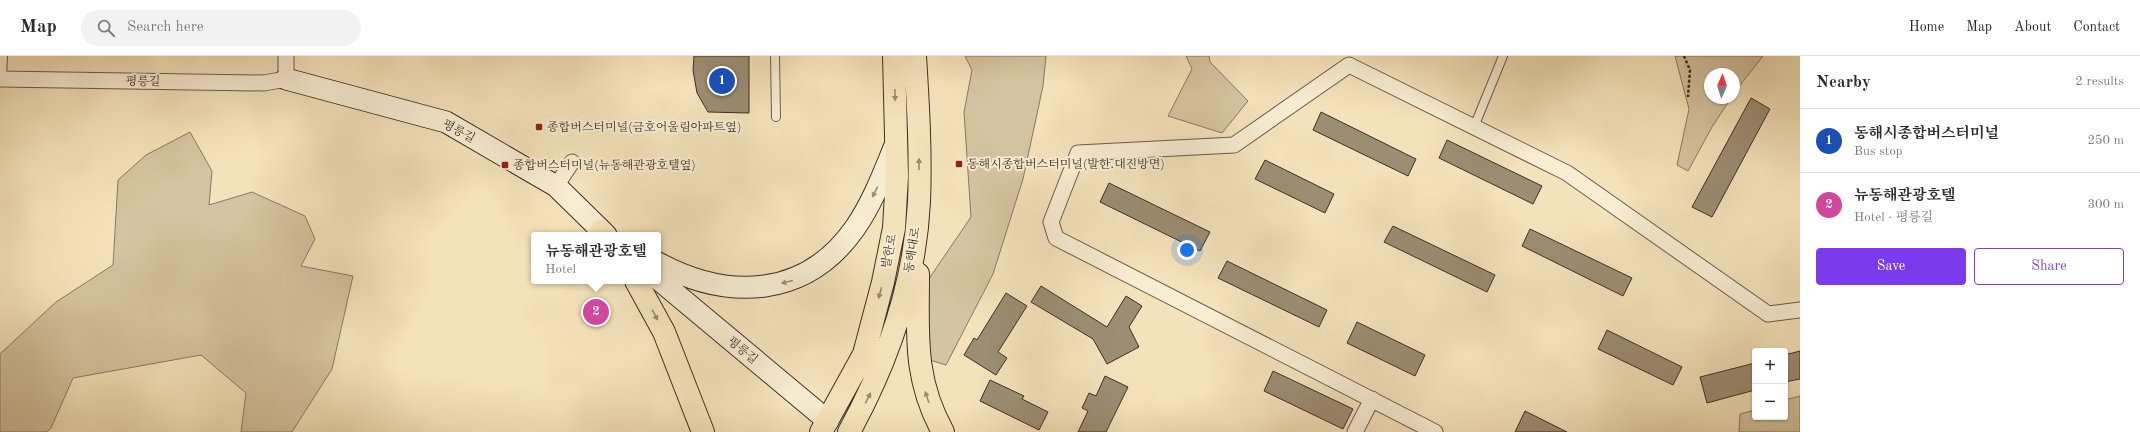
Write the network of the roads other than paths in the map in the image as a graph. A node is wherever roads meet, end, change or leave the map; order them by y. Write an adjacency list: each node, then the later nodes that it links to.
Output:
1 (3, 56): 7 (lane)
2 (286, 56): 8 (street)
3 (775, 56): 9 (lane)
4 (894, 56): 11 (main road, 발한로, one-way to 11)
5 (915, 56): 14 (main road, 동해대로, one-way to 5)
6 (1503, 56): 10 (lane)
7 (1, 79): 8 (street, 평릉길)
8 (286, 79): 13 (street, 평릉길)
9 (776, 117)
10 (1474, 127): 19 (street); 20 (street)
11 (896, 143): 16 (street, one-way to 16); 21 (main road, 발한로, one-way to 21)
12 (572, 162): 13 (street)
13 (556, 186): 15 (street, 평릉길)
14 (919, 203): 23 (main road, 동해대로, one-way to 14); 24 (main road, one-way to 14)
15 (603, 232)
16 (661, 264)
17 (661, 282): 21 (street, 평릉길)
18 (638, 284): 22 (main road, one-way to 22)
19 (1800, 310)
20 (1372, 399): 25 (street); 26 (street)
21 (830, 428)
22 (703, 432)
23 (849, 432)
24 (943, 432)
25 (1355, 432)
26 (1435, 432)

